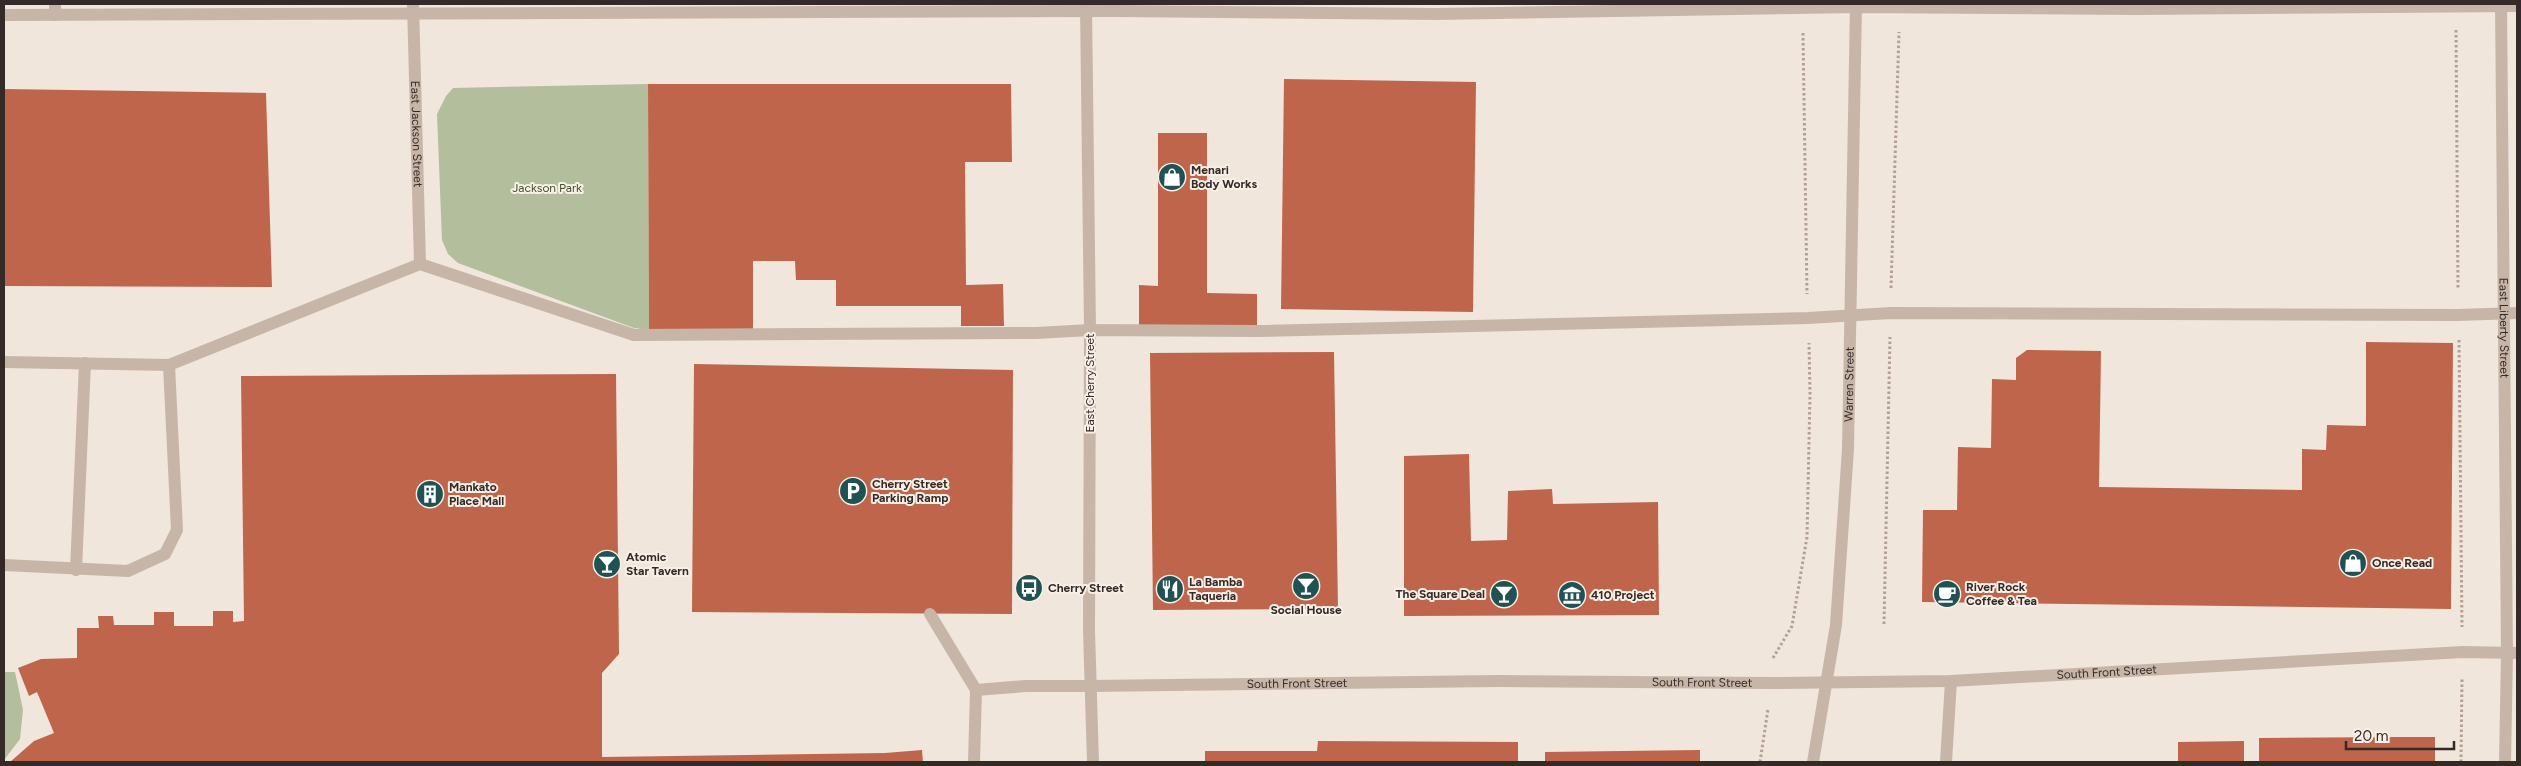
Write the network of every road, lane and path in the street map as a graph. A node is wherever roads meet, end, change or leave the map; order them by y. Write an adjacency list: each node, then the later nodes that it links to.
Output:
1 (1856, 5): 4 (street); 10 (street); 16 (street, Warren Street)
2 (2080, 5): 4 (street); 5 (street)
3 (2501, 5): 6 (street); 7 (street); 15 (street, East Liberty Street)
4 (2004, 6)
5 (2138, 6): 6 (street)
6 (2456, 6): 17 (path)
7 (2517, 6)
8 (1086, 7): 9 (street); 12 (street); 19 (street, East Cherry Street)
9 (1461, 8): 10 (street)
10 (1803, 8): 18 (path)
11 (55, 9): 12 (street); 13 (street)
12 (413, 9): 14 (street, East Jackson Street)
13 (4, 15)
14 (420, 264): 19 (street); 22 (street)
15 (2511, 313): 17 (street); 27 (street, East Liberty Street)
16 (1850, 314): 17 (street); 18 (street); 30 (street, Warren Street)
17 (2458, 314): 26 (path)
18 (1808, 318): 19 (street); 29 (path)
19 (1090, 330): 31 (street, East Cherry Street)
20 (4, 362): 21 (street)
21 (85, 364): 22 (street); 24 (street)
22 (169, 365): 24 (street)
23 (4, 565): 24 (street)
24 (76, 570)
25 (930, 614): 32 (street)
26 (2463, 652): 27 (street, South Front Street); 28 (street, South Front Street); 38 (path)
27 (2512, 653): 39 (street, East Liberty Street)
28 (1951, 682): 30 (street, South Front Street); 37 (street)
29 (1770, 683): 30 (street, South Front Street); 31 (street, South Front Street); 35 (path)
30 (1827, 683): 36 (street, Warren Street)
31 (1092, 686): 32 (street, South Front Street); 34 (street, East Cherry Street)
32 (976, 690): 33 (street)
33 (974, 762)
34 (1093, 762)
35 (1760, 762)
36 (1813, 762)
37 (1946, 762)
38 (2461, 762)
39 (2506, 762)

